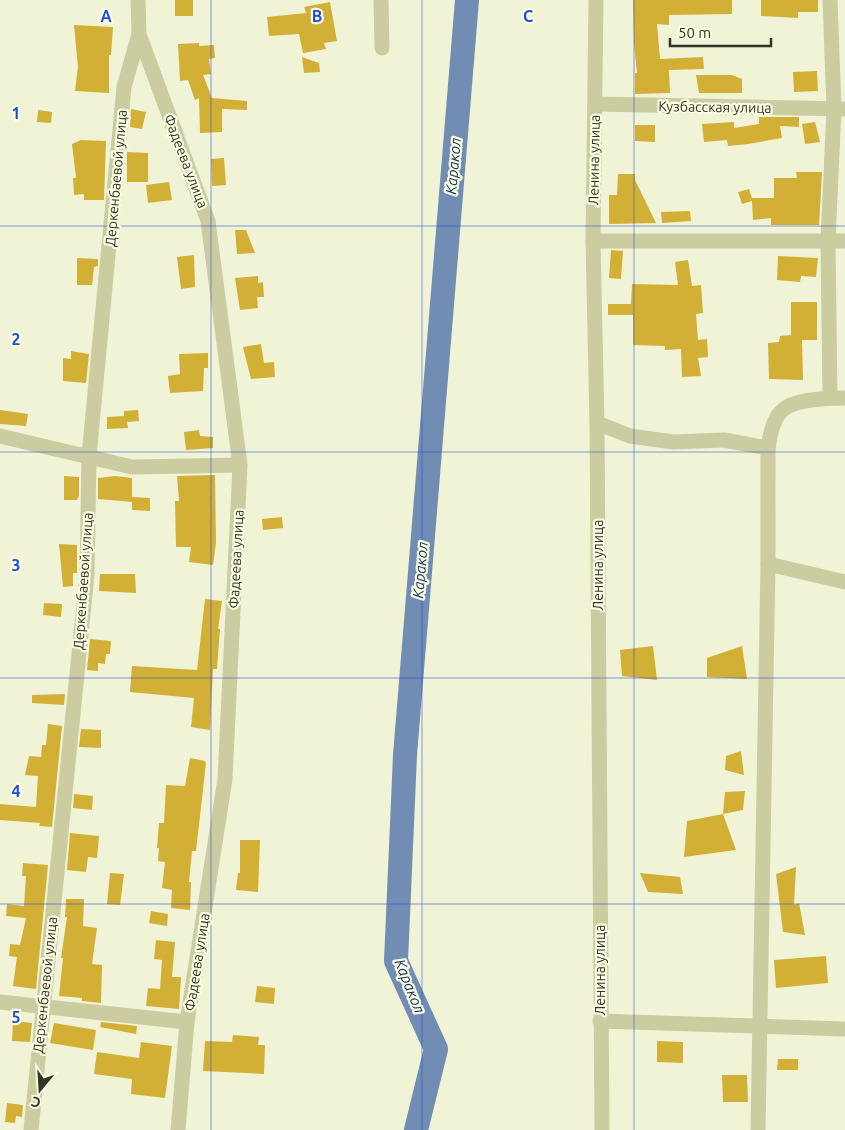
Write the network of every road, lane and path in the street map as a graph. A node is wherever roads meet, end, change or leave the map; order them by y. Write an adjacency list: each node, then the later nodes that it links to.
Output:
1 (138, 0): 5 (street, Фадеева улица)
2 (381, 0): 6 (street)
3 (596, 0): 7 (street, Ленина улица)
4 (830, 0): 8 (street)
5 (139, 34): 16 (street, Деркенбаевой улица); 17 (street, Фадеева улица)
6 (382, 48)
7 (596, 104): 8 (street, Кузбасская улица); 9 (street, Ленина улица)
8 (840, 109): 10 (street)
9 (593, 241): 10 (street); 13 (street, Ленина улица)
10 (828, 241): 11 (street); 12 (street)
11 (845, 241)
12 (837, 398): 15 (street)
13 (597, 423): 15 (street); 22 (street, Ленина улица)
14 (0, 436): 16 (street)
15 (768, 448): 18 (street)
16 (89, 456): 17 (street); 21 (street, Деркенбаевой улица)
17 (240, 465): 23 (street, Фадеева улица)
18 (768, 564): 19 (street); 24 (street)
19 (845, 582)
20 (0, 1002): 21 (street)
21 (43, 1006): 23 (street); 26 (street, Деркенбаевой улица)
22 (600, 1021): 24 (street); 28 (street, Ленина улица)
23 (187, 1022): 27 (street, Фадеева улица)
24 (760, 1026): 25 (street); 29 (street)
25 (845, 1029)
26 (31, 1130)
27 (178, 1130)
28 (602, 1130)
29 (758, 1130)

